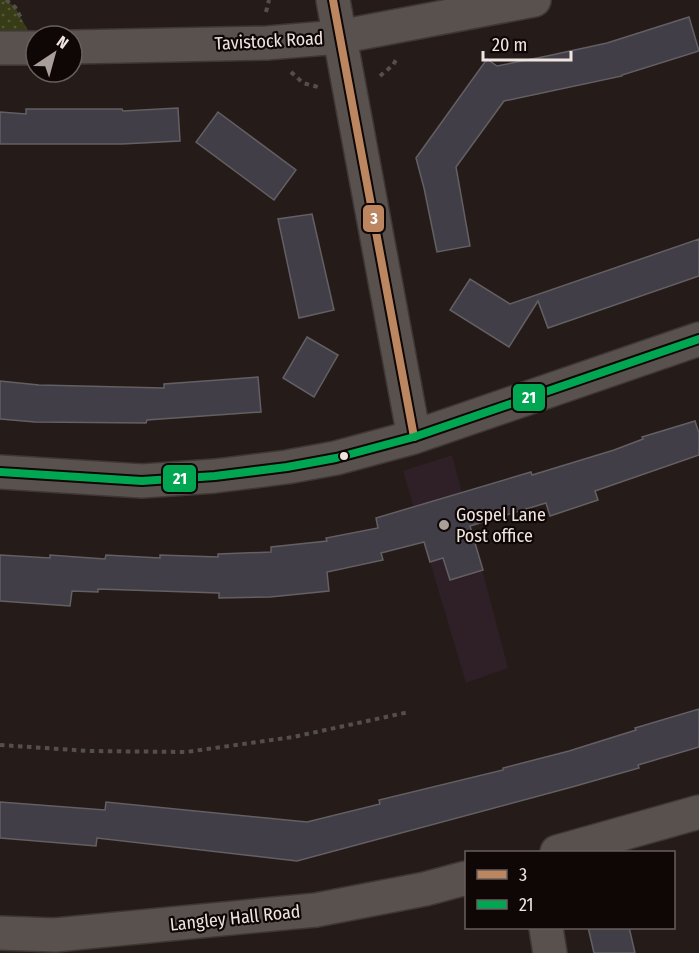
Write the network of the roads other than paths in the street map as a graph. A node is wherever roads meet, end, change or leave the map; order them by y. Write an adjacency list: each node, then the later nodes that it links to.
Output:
1 (333, 0): 3 (street)
2 (534, 0): 3 (street, Tavistock Road)
3 (339, 37): 4 (street, Tavistock Road); 8 (street)
4 (84, 47)
5 (0, 48): 6 (street)
6 (24, 48)
7 (699, 339): 8 (street)
8 (414, 437): 9 (street)
9 (0, 472)
10 (699, 812): 11 (street)
11 (561, 851)
12 (465, 878): 14 (street, Langley Hall Road)
13 (546, 929): 15 (street)
14 (0, 933)
15 (550, 953)

